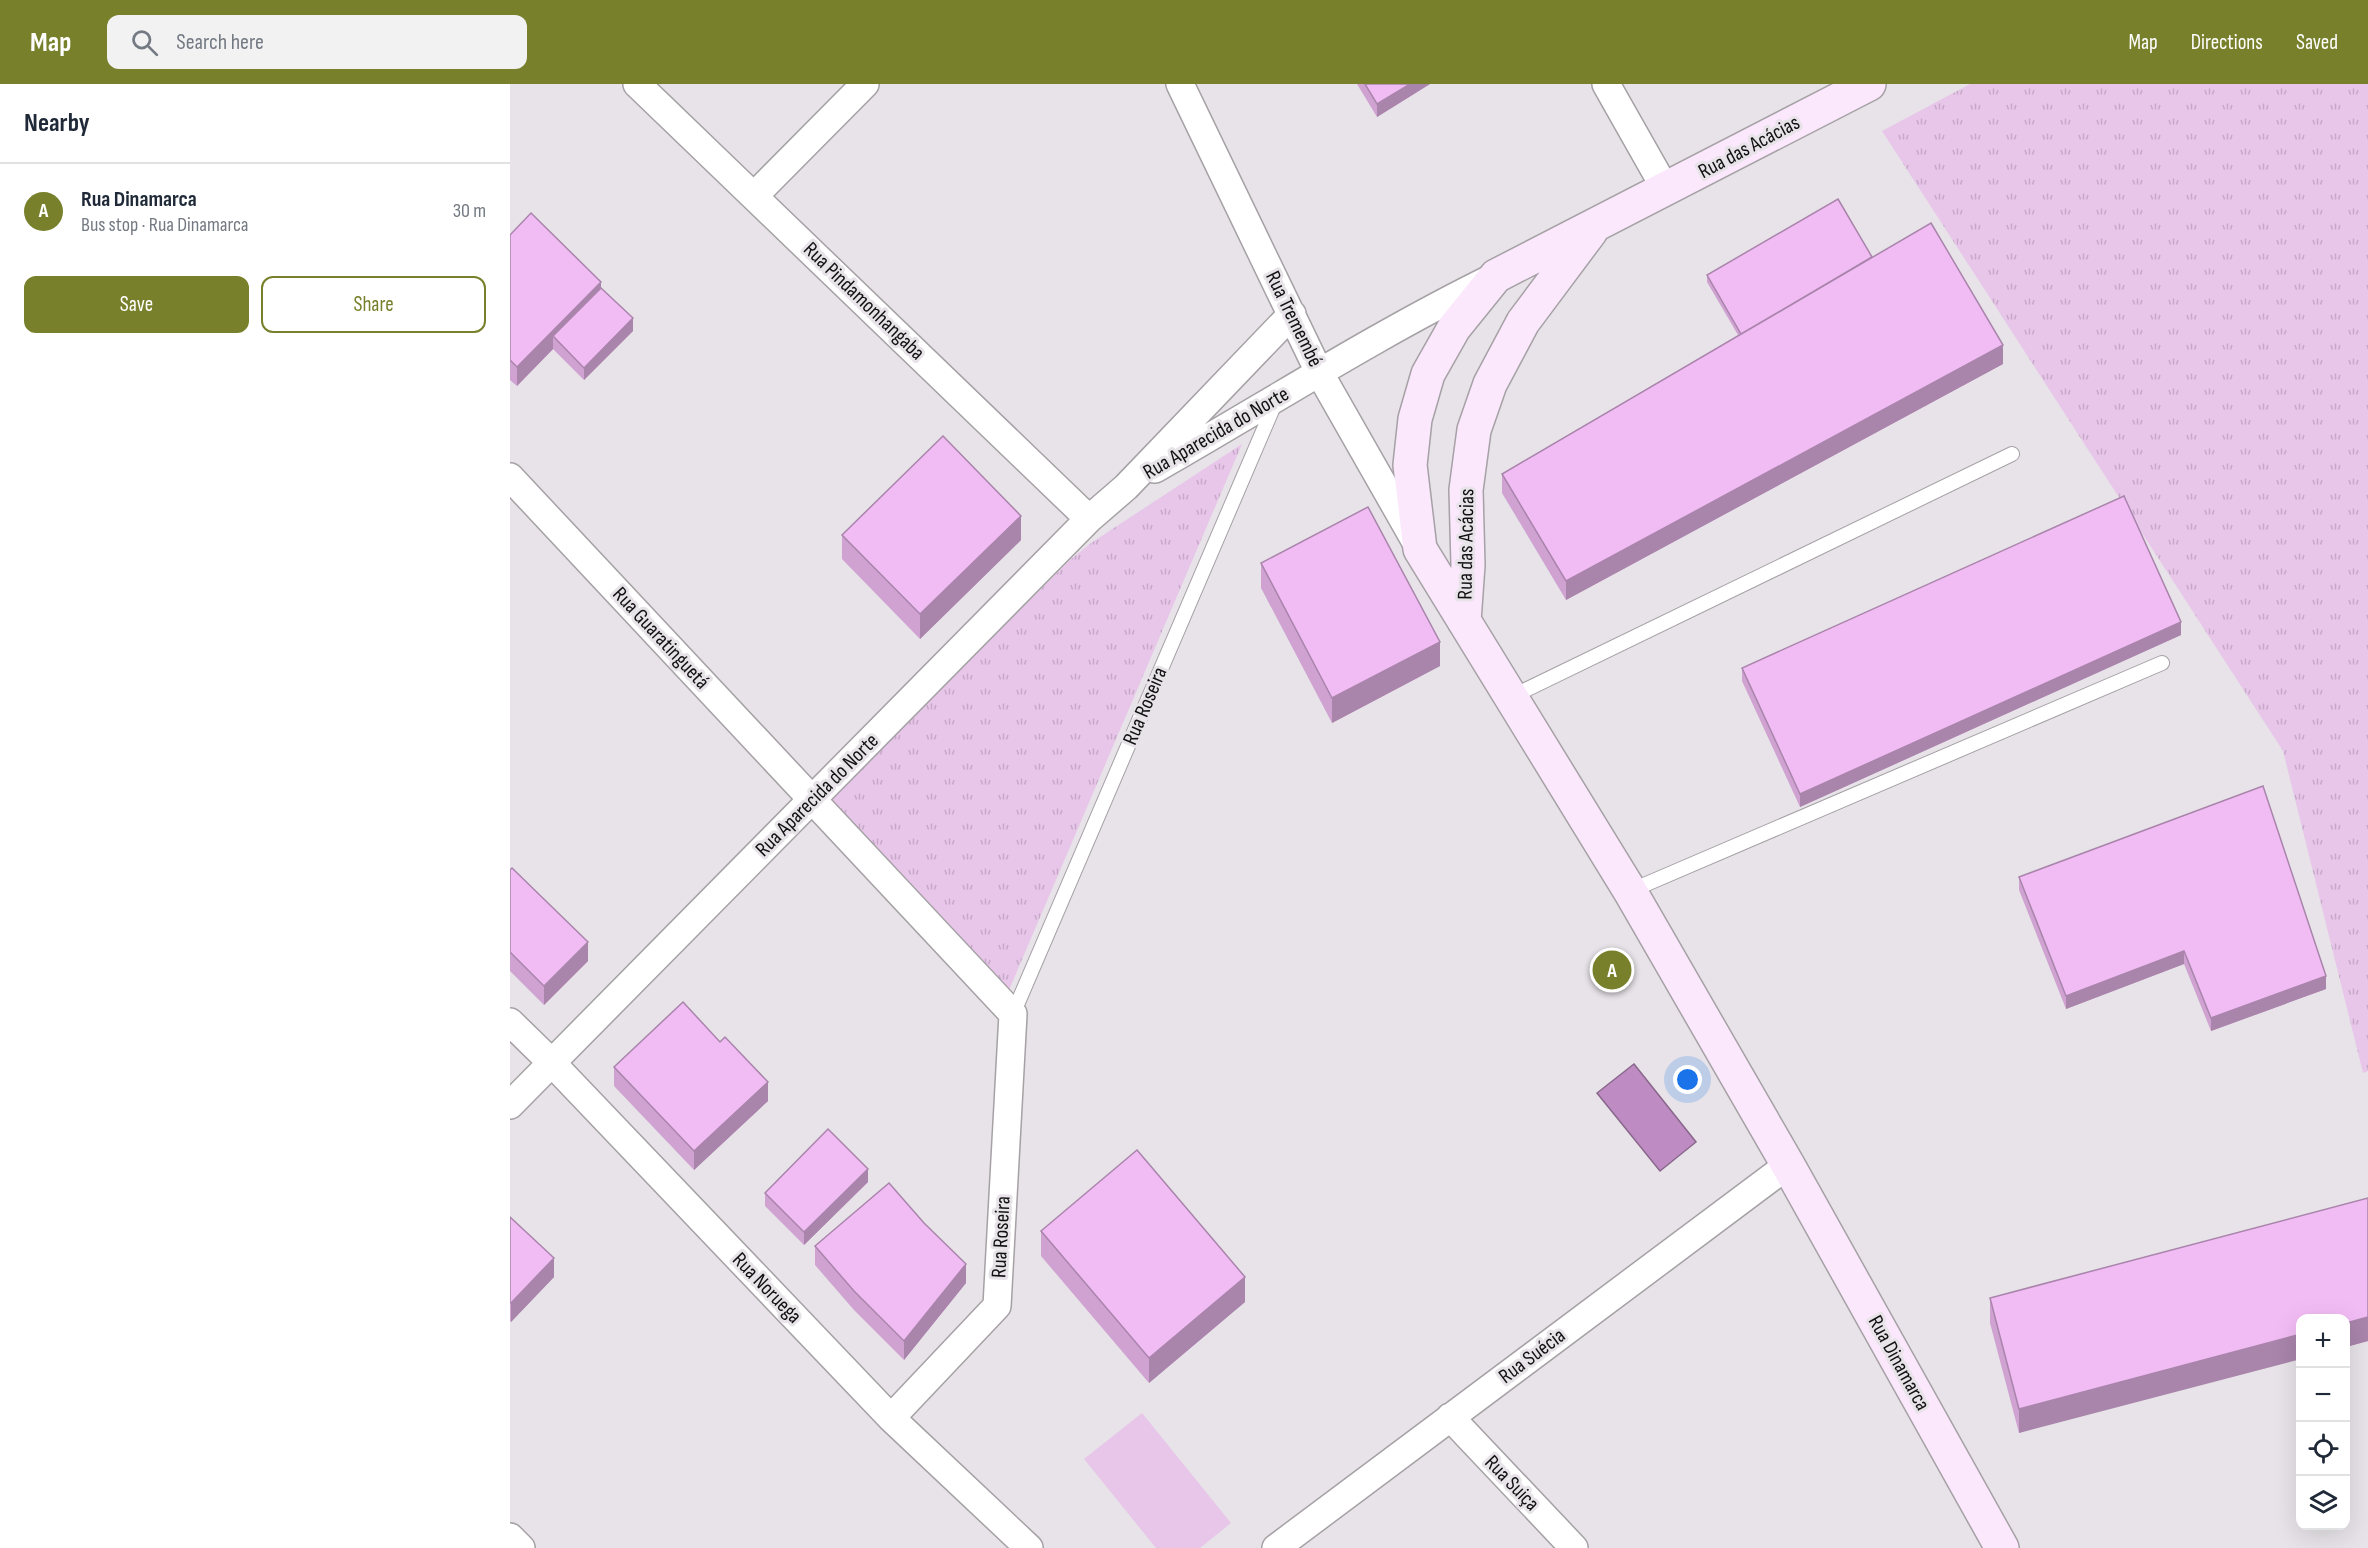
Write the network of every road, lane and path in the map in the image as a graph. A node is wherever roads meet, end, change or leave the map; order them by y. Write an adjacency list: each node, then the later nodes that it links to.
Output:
1 (637, 84): 7 (street, Rua Pindamonhangaba)
2 (865, 84): 7 (street)
3 (1180, 84): 10 (street, Rua Tremembé)
4 (1606, 84): 6 (street)
5 (1869, 84): 6 (main road, Rua das Acácias)
6 (1666, 190): 8 (main road, Rua das Acácias)
7 (754, 196): 16 (street, Rua Pindamonhangaba)
8 (1596, 224): 9 (main road, Rua das Acácias); 18 (main road, Rua das Acácias)
9 (1496, 276): 11 (street, Rua Aparecida do Norte); 17 (main road, Rua das Acácias)
10 (1292, 314): 11 (street, Rua Tremembé); 15 (street, Rua Aparecida do Norte)
11 (1319, 372): 12 (street, Rua Aparecida do Norte); 17 (street, Rua Tremembé)
12 (1277, 399): 15 (street, Rua Aparecida do Norte); 23 (lane, Rua Roseira)
13 (2012, 454): 20 (lane)
14 (510, 477): 21 (street, Rua Guaratinguetá)
15 (1126, 487): 16 (street, Rua Aparecida do Norte)
16 (1089, 519): 21 (street, Rua Aparecida do Norte)
17 (1420, 549): 18 (main road, Rua das Acácias)
18 (1464, 621): 20 (main road, Rua Dinamarca)
19 (2162, 663): 22 (lane)
20 (1511, 697): 22 (main road, Rua Dinamarca)
21 (813, 800): 23 (street); 25 (street, Rua Aparecida do Norte)
22 (1630, 891): 27 (main road, Rua Dinamarca)
23 (1013, 1014): 29 (street, Rua Roseira)
24 (510, 1022): 25 (street, Rua Noruega)
25 (552, 1064): 26 (street, Rua Aparecida do Norte); 29 (street, Rua Noruega)
26 (510, 1105)
27 (1788, 1165): 28 (street, Rua Suécia); 35 (main road, Rua Dinamarca)
28 (1450, 1417): 33 (street, Rua Suécia); 34 (street, Rua Suiça)
29 (891, 1418): 32 (street, Rua Noruega)
30 (510, 1537): 31 (street)
31 (521, 1548)
32 (1029, 1548)
33 (1276, 1548)
34 (1574, 1548)
35 (2002, 1548)

